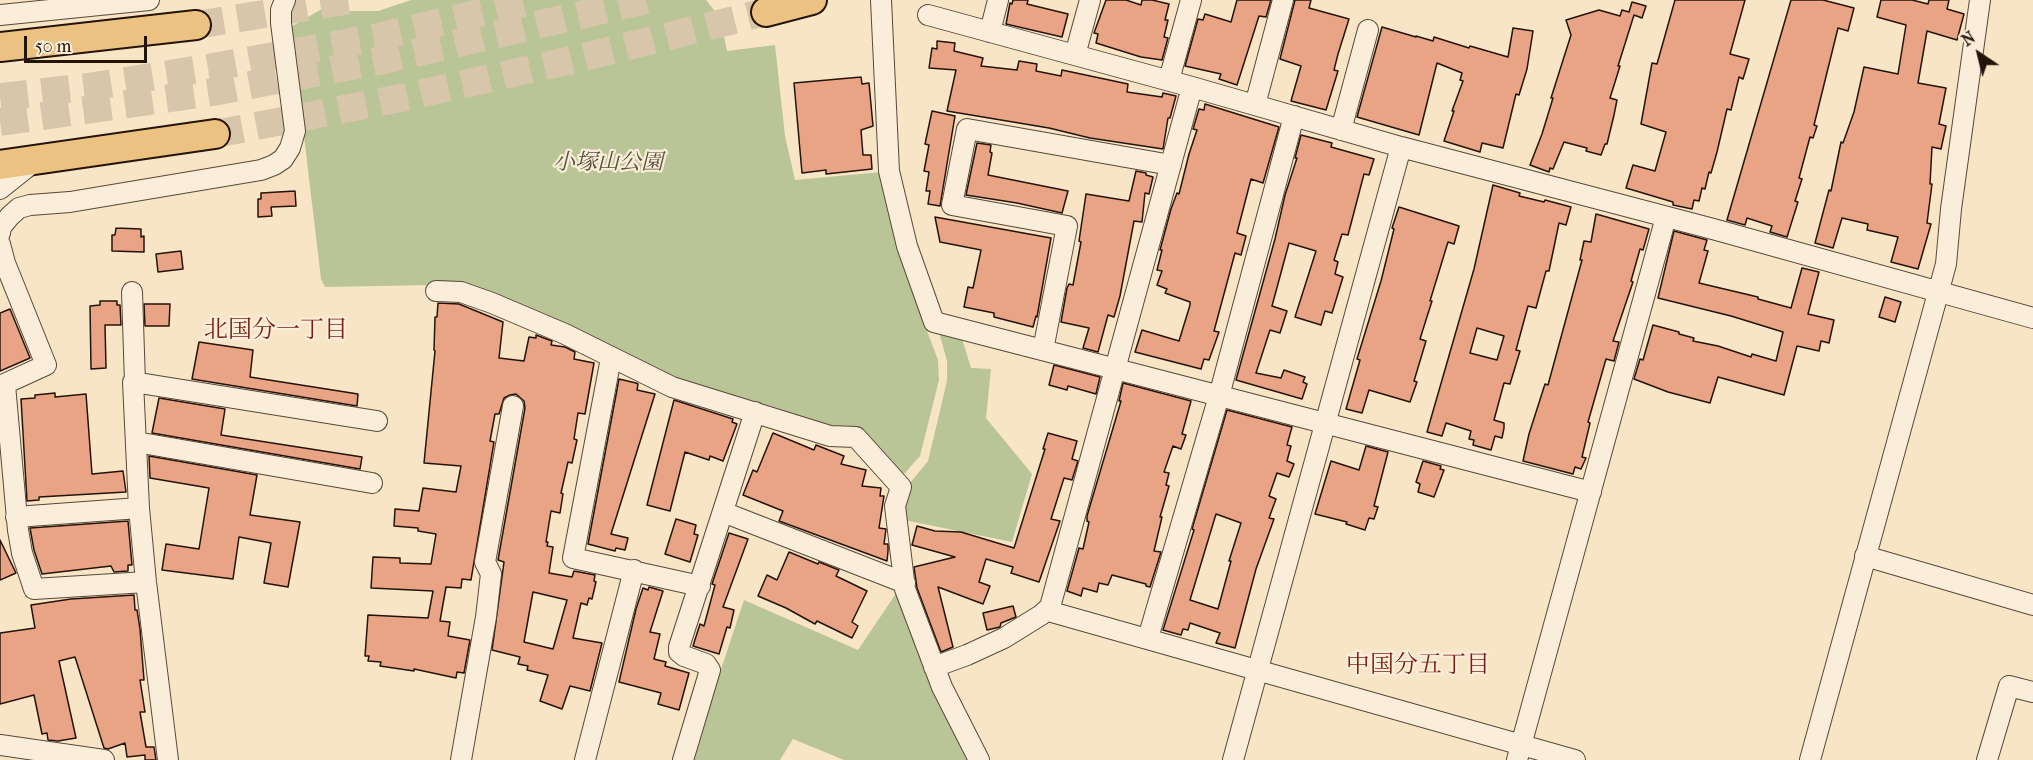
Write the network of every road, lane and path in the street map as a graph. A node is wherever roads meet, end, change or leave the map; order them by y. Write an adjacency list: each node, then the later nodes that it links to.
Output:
1 (149, 0): 11 (street)
2 (285, 0): 30 (street)
3 (812, 0): 10 (highway)
4 (881, 0): 37 (street)
5 (998, 0): 15 (street)
6 (1090, 0): 17 (street)
7 (1191, 0): 18 (street)
8 (1282, 0): 20 (street)
9 (1980, 0): 35 (street)
10 (766, 12)
11 (0, 15)
12 (928, 15): 15 (street)
13 (196, 25): 16 (highway)
14 (1368, 30): 22 (street)
15 (990, 32): 17 (street)
16 (0, 47)
17 (1075, 55): 18 (street)
18 (1169, 80): 19 (street)
19 (1192, 87): 20 (street); 27 (street)
20 (1256, 105): 21 (street)
21 (1294, 116): 22 (street); 42 (street)
22 (1341, 130): 24 (street)
23 (215, 134): 25 (highway)
24 (1401, 147): 29 (street); 46 (street)
25 (37, 159): 26 (highway); 28 (street)
26 (0, 165)
27 (1171, 165): 37 (street); 39 (street)
28 (0, 189)
29 (1666, 217): 35 (street); 49 (street)
30 (0, 231)
31 (0, 244): 32 (street)
32 (2, 264): 41 (street)
33 (132, 291): 40 (street)
34 (436, 291): 38 (street)
35 (1937, 291): 36 (street); 53 (street)
36 (2033, 318)
37 (1043, 350): 39 (street)
38 (611, 358): 44 (street); 54 (street)
39 (1115, 369): 42 (street); 59 (street)
40 (135, 383): 45 (street); 47 (street)
41 (2, 386): 52 (street)
42 (1219, 396): 46 (street); 60 (street)
43 (513, 406): 68 (street)
44 (755, 412): 51 (street); 56 (street)
45 (377, 421)
46 (1325, 423): 49 (street); 62 (street)
47 (136, 442): 48 (street); 50 (street)
48 (372, 483)
49 (1591, 492): 65 (street)
50 (139, 508): 52 (street); 55 (street)
51 (723, 512): 56 (street); 57 (street)
52 (16, 517): 55 (street)
53 (1865, 556): 58 (street); 74 (street)
54 (634, 570): 57 (street); 69 (street)
55 (146, 582): 67 (street)
56 (905, 583): 61 (street)
57 (700, 586): 70 (street)
58 (2033, 605)
59 (1048, 611): 60 (street); 61 (street)
60 (1148, 638): 62 (street)
61 (934, 667): 71 (street)
62 (1257, 669): 65 (street); 72 (street)
63 (2033, 692): 75 (street)
64 (11, 751): 66 (street)
65 (1519, 752): 73 (street)
66 (104, 760)
67 (168, 760)
68 (461, 760)
69 (585, 760)
70 (683, 760)
71 (978, 760)
72 (1233, 760)
73 (1575, 760)
74 (1810, 760)
75 (1987, 760)

